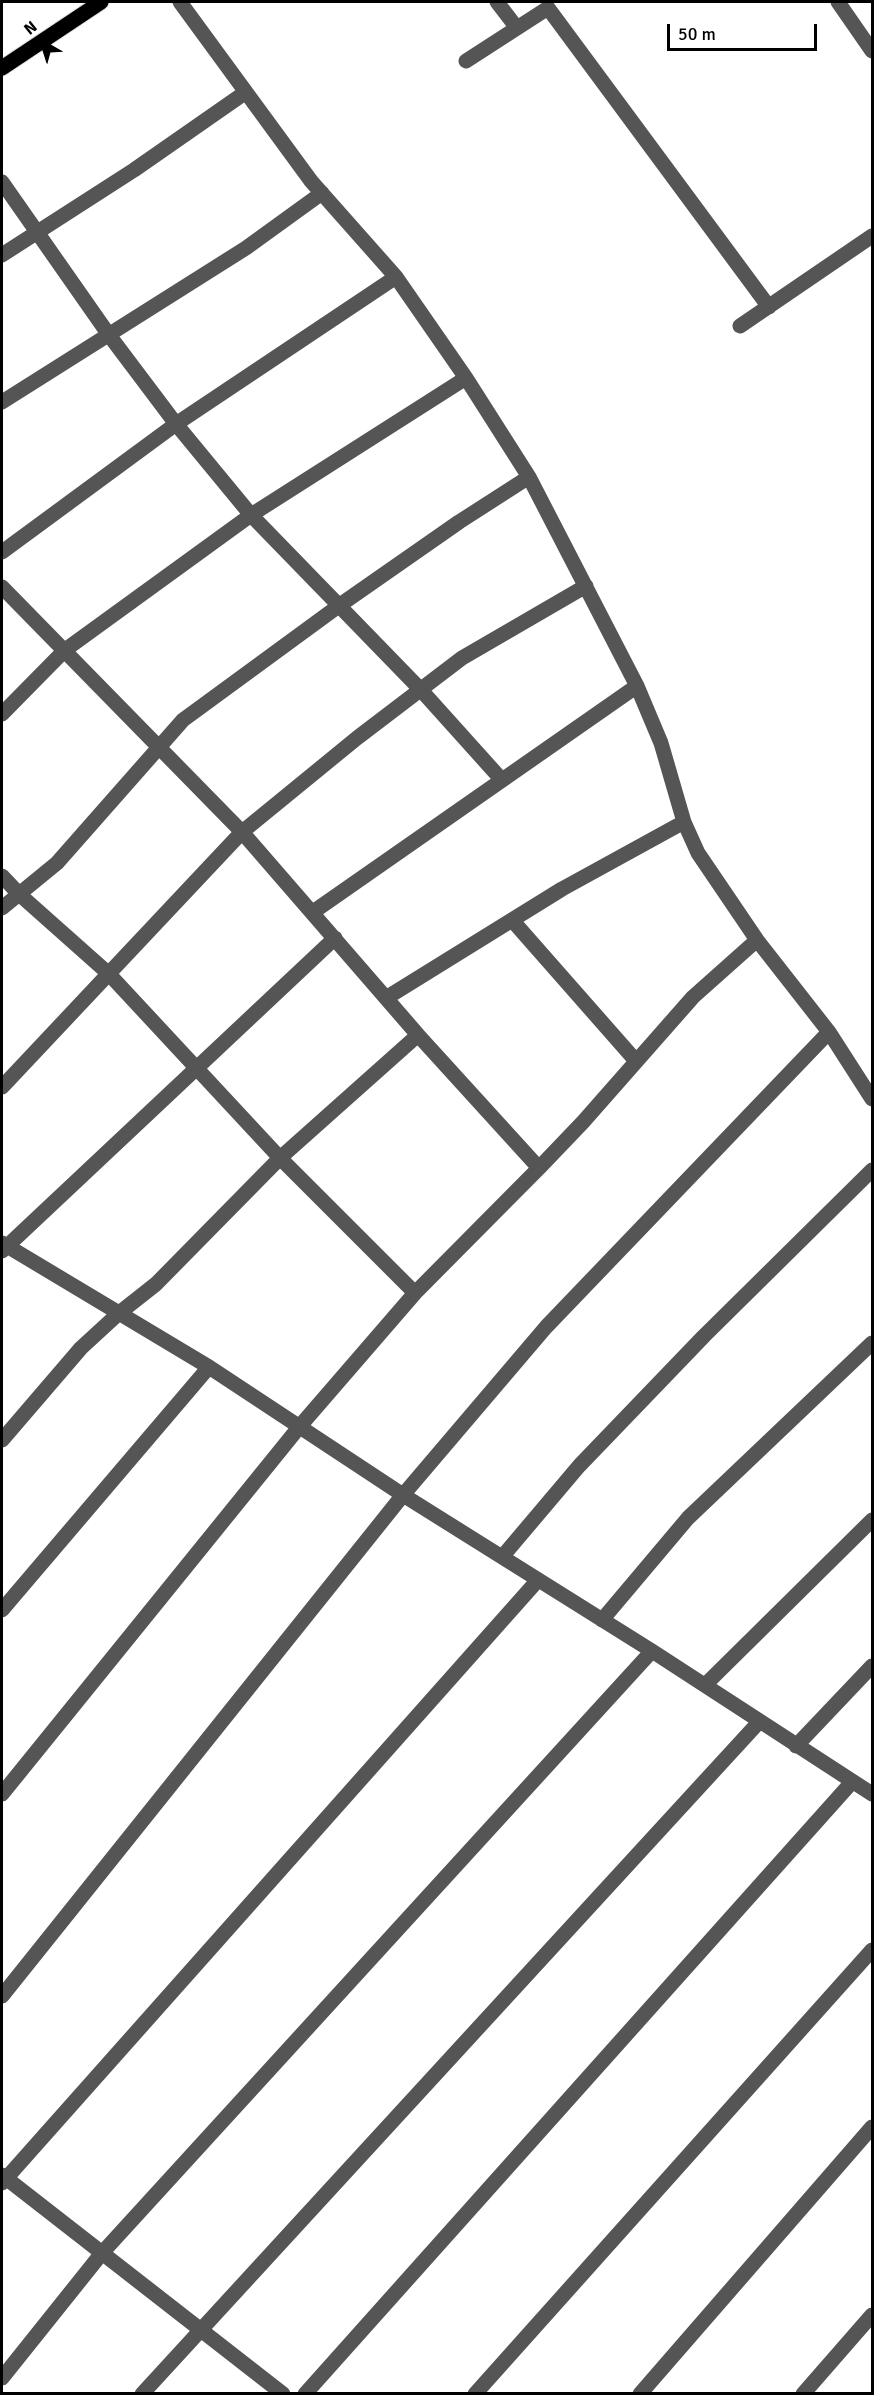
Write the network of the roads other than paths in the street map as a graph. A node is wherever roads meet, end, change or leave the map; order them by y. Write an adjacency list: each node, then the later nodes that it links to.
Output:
1 (101, 2): 8 (main road)
2 (180, 2): 9 (street)
3 (497, 2): 5 (street)
4 (838, 2): 6 (street)
5 (517, 28): 7 (street); 16 (street)
6 (873, 51)
7 (466, 61)
8 (2, 68)
9 (246, 92): 11 (street); 12 (street)
10 (2, 182): 12 (street)
11 (322, 193): 15 (street); 18 (street)
12 (36, 233): 14 (street); 18 (street)
13 (873, 236): 16 (street)
14 (2, 255)
15 (396, 277): 19 (street); 21 (street)
16 (769, 307): 17 (street)
17 (740, 326)
18 (109, 335): 20 (street); 21 (street)
19 (466, 378): 22 (street); 23 (street)
20 (2, 402)
21 (176, 424): 23 (street); 24 (street)
22 (529, 477): 25 (street); 27 (street)
23 (251, 515): 27 (street); 28 (street)
24 (2, 552)
25 (586, 586): 29 (street); 30 (street)
26 (2, 587): 28 (street)
27 (339, 605): 30 (street); 32 (street)
28 (65, 650): 31 (street); 32 (street)
29 (637, 686): 33 (street); 34 (street)
30 (422, 690): 33 (street); 35 (street)
31 (2, 714)
32 (159, 747): 35 (street); 37 (street)
33 (501, 779): 39 (street)
34 (684, 822): 40 (street); 42 (street)
35 (242, 832): 39 (street); 43 (street)
36 (2, 876): 37 (street)
37 (19, 894): 38 (street); 43 (street)
38 (2, 908)
39 (313, 912): 41 (street)
40 (512, 920): 44 (street); 47 (street)
41 (335, 938): 44 (street); 48 (street)
42 (757, 940): 45 (street); 47 (street)
43 (109, 974): 48 (street); 49 (street)
44 (386, 998): 46 (street)
45 (829, 1032): 50 (street); 61 (street)
46 (418, 1035): 51 (street); 52 (street)
47 (636, 1061): 52 (street)
48 (196, 1068): 51 (street); 54 (street)
49 (2, 1087)
50 (873, 1099)
51 (280, 1158): 55 (street); 56 (street)
52 (538, 1168): 55 (street)
53 (873, 1170): 63 (street)
54 (3, 1247): 56 (street)
55 (415, 1293): 59 (street)
56 (118, 1314): 58 (street); 60 (street)
57 (873, 1343): 66 (street)
58 (209, 1367): 59 (street); 65 (street)
59 (300, 1426): 61 (street); 73 (street)
60 (2, 1440)
61 (403, 1495): 63 (street); 76 (street)
62 (873, 1520): 69 (street)
63 (502, 1557): 64 (street)
64 (538, 1580): 66 (street); 78 (street)
65 (2, 1610)
66 (602, 1620): 67 (street)
67 (652, 1651): 69 (street); 79 (street)
68 (873, 1666): 71 (street)
69 (705, 1685): 70 (street)
70 (759, 1722): 71 (street); 81 (street)
71 (796, 1746): 72 (street)
72 (852, 1782): 74 (street); 85 (street)
73 (2, 1794)
74 (873, 1794)
75 (873, 1950): 86 (street)
76 (2, 1996)
77 (873, 2127): 87 (street)
78 (3, 2179): 79 (street)
79 (102, 2253): 81 (street); 82 (street)
80 (873, 2315): 88 (street)
81 (200, 2328): 83 (street); 84 (street)
82 (2, 2378)
83 (142, 2394)
84 (283, 2394)
85 (305, 2394)
86 (475, 2394)
87 (640, 2394)
88 (803, 2394)

